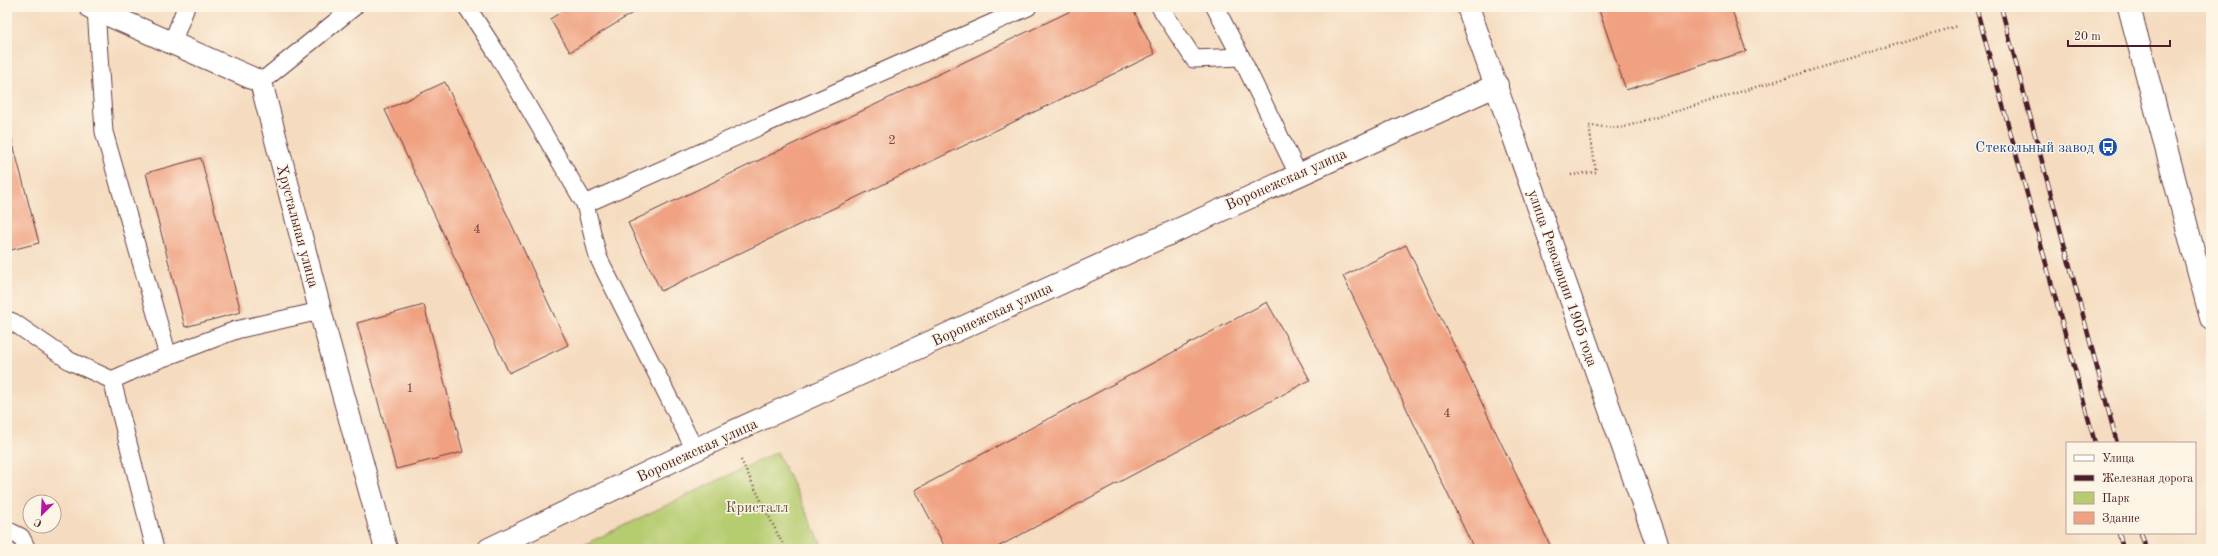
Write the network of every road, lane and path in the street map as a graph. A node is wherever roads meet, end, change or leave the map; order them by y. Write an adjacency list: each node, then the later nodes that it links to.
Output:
1 (186, 7): 11 (lane)
2 (354, 7): 13 (lane)
3 (467, 7): 17 (lane)
4 (1028, 7): 17 (lane)
5 (1160, 7): 12 (lane)
6 (1215, 7): 12 (lane)
7 (1468, 7): 14 (street, улица Революции 1905 года)
8 (2129, 7): 19 (street)
9 (93, 8): 11 (street); 21 (lane)
10 (1957, 26): 16 (path)
11 (172, 43): 13 (street)
12 (1242, 57): 15 (lane)
13 (261, 82): 18 (street, Хрустальная улица)
14 (1497, 85): 15 (street, Воронежская улица); 31 (street, улица Революции 1905 года)
15 (1298, 174): 23 (street, Воронежская улица)
16 (1571, 175)
17 (585, 204): 24 (lane)
18 (320, 311): 21 (lane); 28 (street, Хрустальная улица)
19 (2211, 318)
20 (7, 320): 22 (lane)
21 (168, 356): 22 (lane)
22 (112, 380): 27 (lane)
23 (728, 434): 24 (street, Воронежская улица); 30 (path)
24 (695, 450): 29 (street, Воронежская улица)
25 (7, 530): 26 (lane)
26 (27, 549)
27 (155, 549)
28 (386, 549)
29 (489, 549)
30 (785, 549)
31 (1659, 549)

